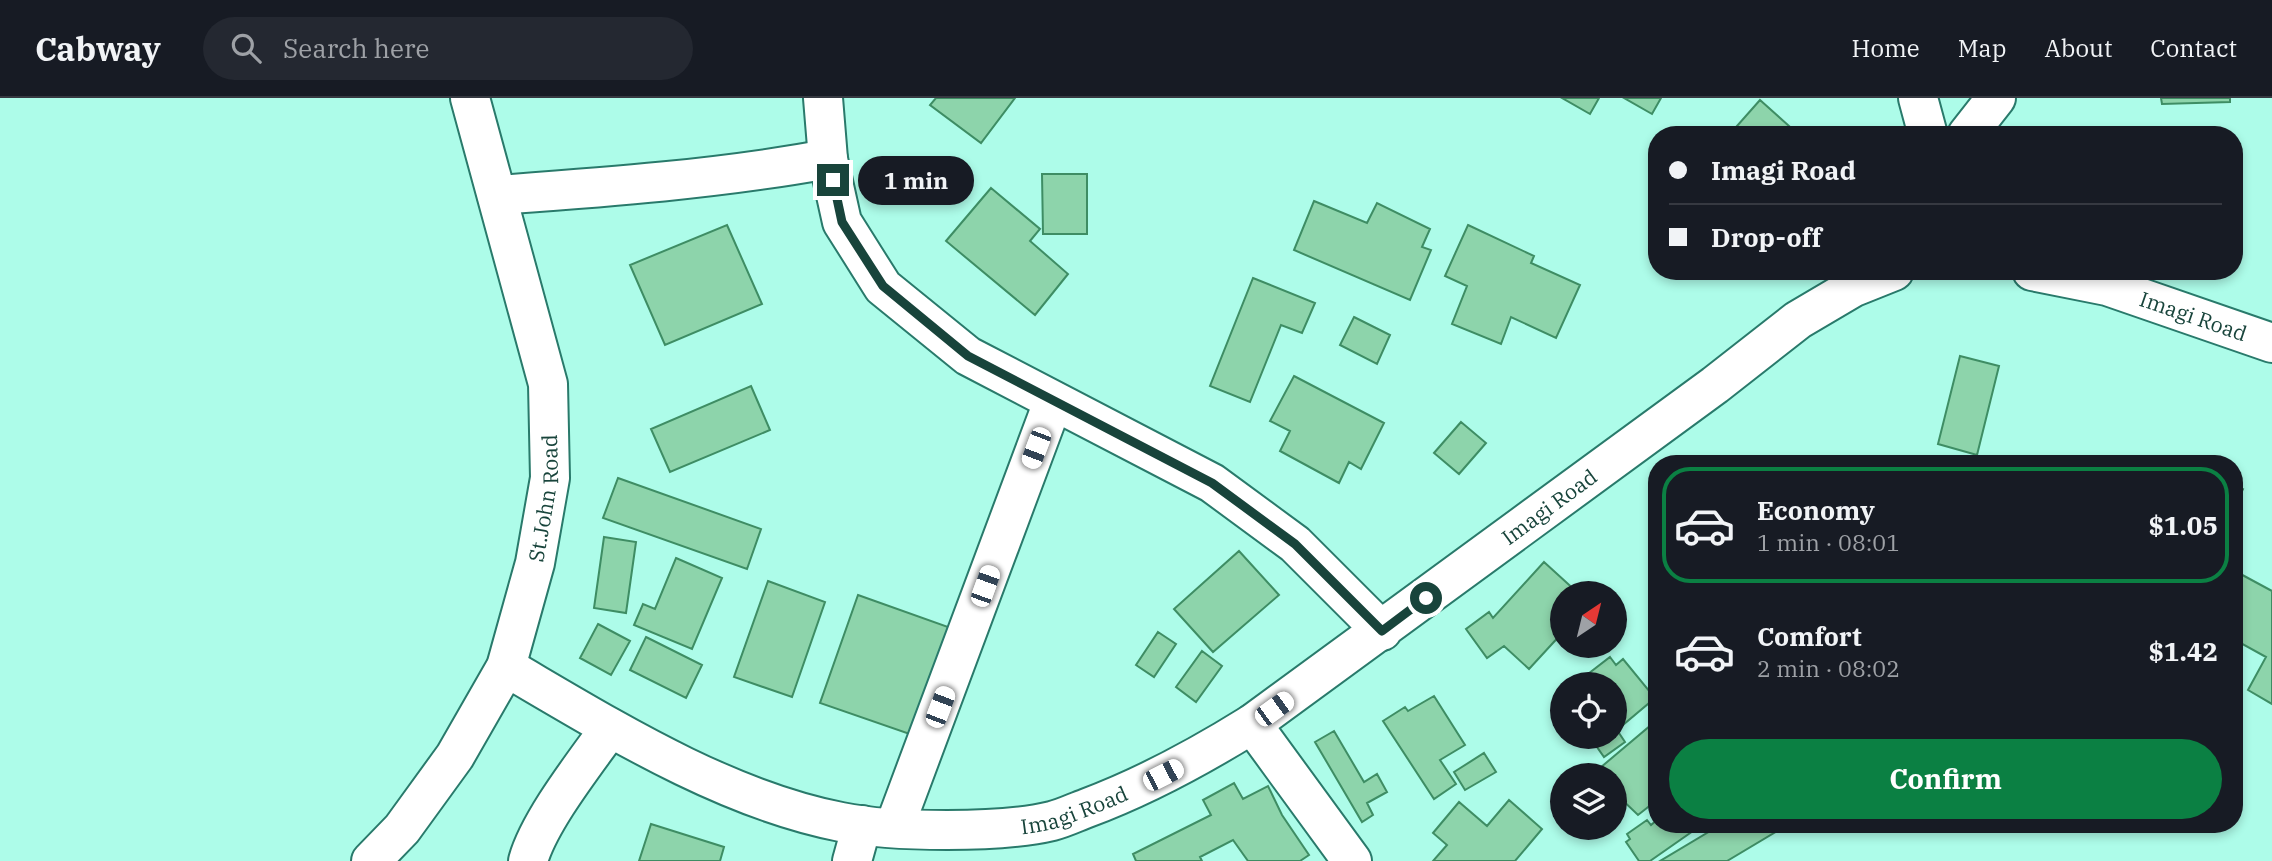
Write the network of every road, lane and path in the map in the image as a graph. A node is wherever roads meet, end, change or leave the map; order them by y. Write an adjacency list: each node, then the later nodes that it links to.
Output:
1 (470, 98): 8 (street, St.John Road)
2 (823, 98): 7 (street)
3 (1918, 98): 5 (street)
4 (1996, 98): 6 (street)
5 (1926, 126)
6 (1974, 126)
7 (828, 159): 8 (street); 12 (street)
8 (497, 195): 14 (street, St.John Road)
9 (1872, 280): 13 (street, Imagi Road)
10 (2077, 280): 11 (street, Imagi Road)
11 (2272, 343)
12 (1053, 402): 13 (street); 17 (street)
13 (1382, 631): 15 (street, Imagi Road)
14 (506, 667): 16 (street, Imagi Road); 18 (street, St.John Road)
15 (1252, 724): 17 (street, Imagi Road); 20 (street)
16 (610, 727): 17 (street, Imagi Road); 19 (street)
17 (870, 838)
18 (371, 861)
19 (528, 861)
20 (1352, 861)

